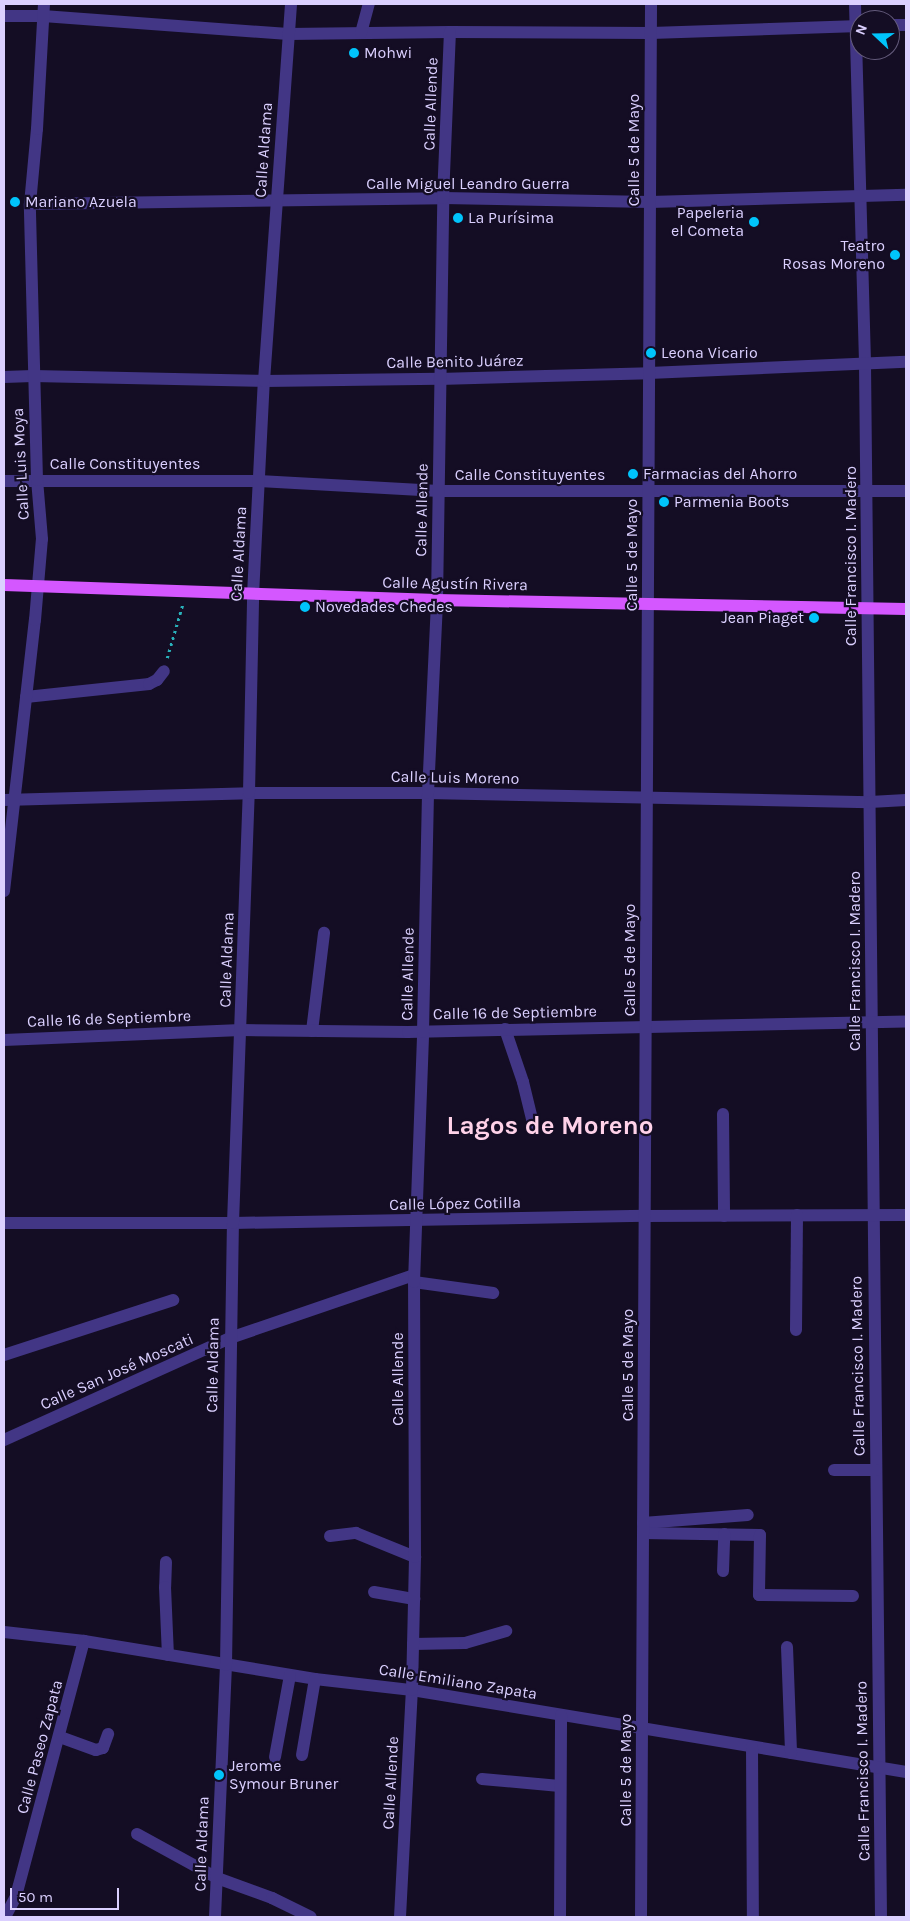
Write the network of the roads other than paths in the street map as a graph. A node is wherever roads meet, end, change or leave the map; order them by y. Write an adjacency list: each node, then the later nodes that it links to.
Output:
1 (291, 4): 10 (street, Calle Aldama)
2 (369, 4): 8 (street)
3 (651, 4): 9 (street, Calle 5 de Mayo)
4 (44, 10): 5 (street); 10 (street); 17 (street, Calle Luis Moya)
5 (4, 16)
6 (850, 26): 9 (street)
7 (450, 32): 8 (street); 9 (street); 14 (street, Calle Allende)
8 (361, 33): 10 (street)
9 (651, 33): 16 (street, Calle 5 de Mayo)
10 (288, 34): 15 (street, Calle Aldama)
11 (858, 60): 13 (street, Calle Francisco I. Madero)
12 (906, 195): 13 (street, Calle Miguel Leandro Guerra)
13 (860, 196): 16 (street, Calle Miguel Leandro Guerra); 19 (street, Calle Francisco I. Madero)
14 (443, 198): 15 (street, Calle Miguel Leandro Guerra); 16 (street, Calle Miguel Leandro Guerra); 23 (street, Calle Allende)
15 (277, 199): 17 (street, Calle Miguel Leandro Guerra); 24 (street, Calle Aldama)
16 (650, 202): 20 (street, Calle 5 de Mayo)
17 (30, 204): 21 (street, Calle Luis Moya)
18 (906, 362): 19 (street, Calle Benito Juárez)
19 (865, 364): 20 (street, Calle Benito Juárez); 28 (street, Calle Francisco I. Madero)
20 (649, 373): 23 (street, Calle Benito Juárez); 31 (street, Calle 5 de Mayo)
21 (33, 376): 22 (street, Calle Benito Juárez); 24 (street, Calle Benito Juárez); 25 (street, Calle Luis Moya)
22 (4, 377)
23 (439, 379): 24 (street, Calle Benito Juárez); 29 (street, Calle Allende)
24 (264, 381): 27 (street, Calle Aldama)
25 (37, 480): 26 (street, Calle Constituyentes); 27 (street, Calle Constituyentes); 33 (street, Calle Luis Moya)
26 (4, 481)
27 (259, 481): 29 (street, Calle Constituyentes); 34 (street, Calle Aldama)
28 (867, 490): 30 (street, Calle Constituyentes); 31 (street, Calle Constituyentes); 37 (street, Calle Francisco I. Madero)
29 (439, 491): 31 (street, Calle Constituyentes); 35 (street, Calle Allende)
30 (906, 491)
31 (648, 492): 36 (street, Calle 5 de Mayo)
32 (4, 585): 33 (main road, Calle Agustín Rivera)
33 (38, 586): 34 (main road, Calle Agustín Rivera); 40 (street, Calle Luis Moya)
34 (253, 595): 35 (main road, Calle Agustín Rivera); 42 (street, Calle Aldama)
35 (437, 600): 36 (main road, Calle Agustín Rivera); 41 (street, Calle Allende)
36 (648, 604): 37 (main road, Calle Agustín Rivera); 43 (street, Calle 5 de Mayo)
37 (868, 608): 38 (main road, Calle Agustín Rivera); 46 (street, Calle Francisco I. Madero)
38 (906, 609)
39 (164, 672): 40 (street)
40 (26, 697): 44 (street, Calle Luis Moya)
41 (428, 792): 42 (street, Calle Luis Moreno); 43 (street, Calle Luis Moreno); 56 (street, Calle Allende)
42 (249, 793): 44 (street, Calle Luis Moreno); 54 (street, Calle Aldama)
43 (647, 798): 46 (street, Calle Luis Moreno); 52 (street, Calle 5 de Mayo)
44 (10, 800): 47 (street); 48 (street, Calle Luis Moya)
45 (906, 800): 46 (street, Calle Luis Moreno)
46 (870, 802): 51 (street, Calle Francisco I. Madero)
47 (4, 812)
48 (4, 891)
49 (324, 933): 55 (street)
50 (906, 1022): 51 (street, Calle 16 de Septiembre)
51 (872, 1023): 52 (street, Calle 16 de Septiembre); 61 (street, Calle Francisco I. Madero)
52 (646, 1027): 53 (street, Calle 16 de Septiembre); 63 (street, Calle 5 de Mayo)
53 (505, 1029): 56 (street, Calle 16 de Septiembre); 59 (street)
54 (241, 1030): 55 (street, Calle 16 de Septiembre); 57 (street, Calle 16 de Septiembre); 67 (street, Calle Aldama)
55 (312, 1031): 56 (street, Calle 16 de Septiembre)
56 (423, 1032): 65 (street, Calle Allende)
57 (4, 1040)
58 (724, 1114): 64 (street)
59 (533, 1123)
60 (797, 1215): 61 (street, Calle López Cotilla); 64 (street, Calle López Cotilla); 71 (street)
61 (873, 1215): 62 (street, Calle López Cotilla); 76 (street, Calle Francisco I. Madero)
62 (906, 1215)
63 (645, 1216): 64 (street, Calle López Cotilla); 65 (street, Calle López Cotilla); 78 (street, Calle 5 de Mayo)
64 (724, 1216)
65 (416, 1221): 67 (street, Calle López Cotilla); 68 (street, Calle Allende)
66 (4, 1223): 67 (street, Calle López Cotilla)
67 (233, 1224): 72 (street, Calle Aldama)
68 (414, 1279): 69 (street); 72 (street, Calle San José Moscati); 81 (street, Calle Allende)
69 (493, 1293)
70 (173, 1300): 73 (street)
71 (796, 1330)
72 (230, 1338): 74 (street, Calle San José Moscati); 93 (street, Calle Aldama)
73 (4, 1355)
74 (4, 1440)
75 (834, 1470): 76 (street)
76 (876, 1470): 105 (street, Calle Francisco I. Madero)
77 (748, 1515): 78 (street)
78 (643, 1528): 79 (street); 98 (street, Calle 5 de Mayo)
79 (724, 1534): 83 (street); 85 (street)
80 (330, 1536): 81 (street)
81 (415, 1557): 86 (street, Calle Allende)
82 (166, 1562): 92 (street)
83 (723, 1571)
84 (374, 1592): 86 (street)
85 (853, 1596)
86 (414, 1599): 90 (street, Calle Allende)
87 (506, 1631): 90 (street)
88 (4, 1632): 89 (street, Calle Emiliano Zapata)
89 (84, 1641): 92 (street, Calle Emiliano Zapata); 100 (street, Calle Paseo Zapata)
90 (413, 1644): 96 (street, Calle Allende)
91 (787, 1647): 102 (street)
92 (168, 1655): 93 (street, Calle Emiliano Zapata)
93 (226, 1665): 94 (street, Calle Emiliano Zapata); 110 (street, Calle Aldama)
94 (290, 1675): 95 (street, Calle Emiliano Zapata); 104 (street)
95 (315, 1679): 96 (street, Calle Emiliano Zapata); 103 (street)
96 (412, 1690): 97 (street, Calle Emiliano Zapata); 114 (street, Calle Allende)
97 (561, 1715): 98 (street, Calle Emiliano Zapata); 108 (street)
98 (642, 1729): 101 (street, Calle Emiliano Zapata); 116 (street, Calle 5 de Mayo)
99 (108, 1734): 100 (street)
100 (60, 1737): 111 (street, Calle Paseo Zapata)
101 (752, 1747): 102 (street, Calle Emiliano Zapata); 117 (street)
102 (791, 1753): 105 (street, Calle Emiliano Zapata)
103 (302, 1755)
104 (275, 1757)
105 (879, 1768): 106 (street, Calle Emiliano Zapata); 118 (street, Calle Francisco I. Madero)
106 (906, 1772)
107 (482, 1779): 108 (street)
108 (560, 1786): 115 (street)
109 (137, 1834): 110 (street)
110 (217, 1878): 112 (street, Calle Aldama); 113 (street)
111 (5, 1917)
112 (215, 1917)
113 (311, 1917)
114 (400, 1917)
115 (560, 1917)
116 (641, 1917)
117 (753, 1917)
118 (881, 1917)

